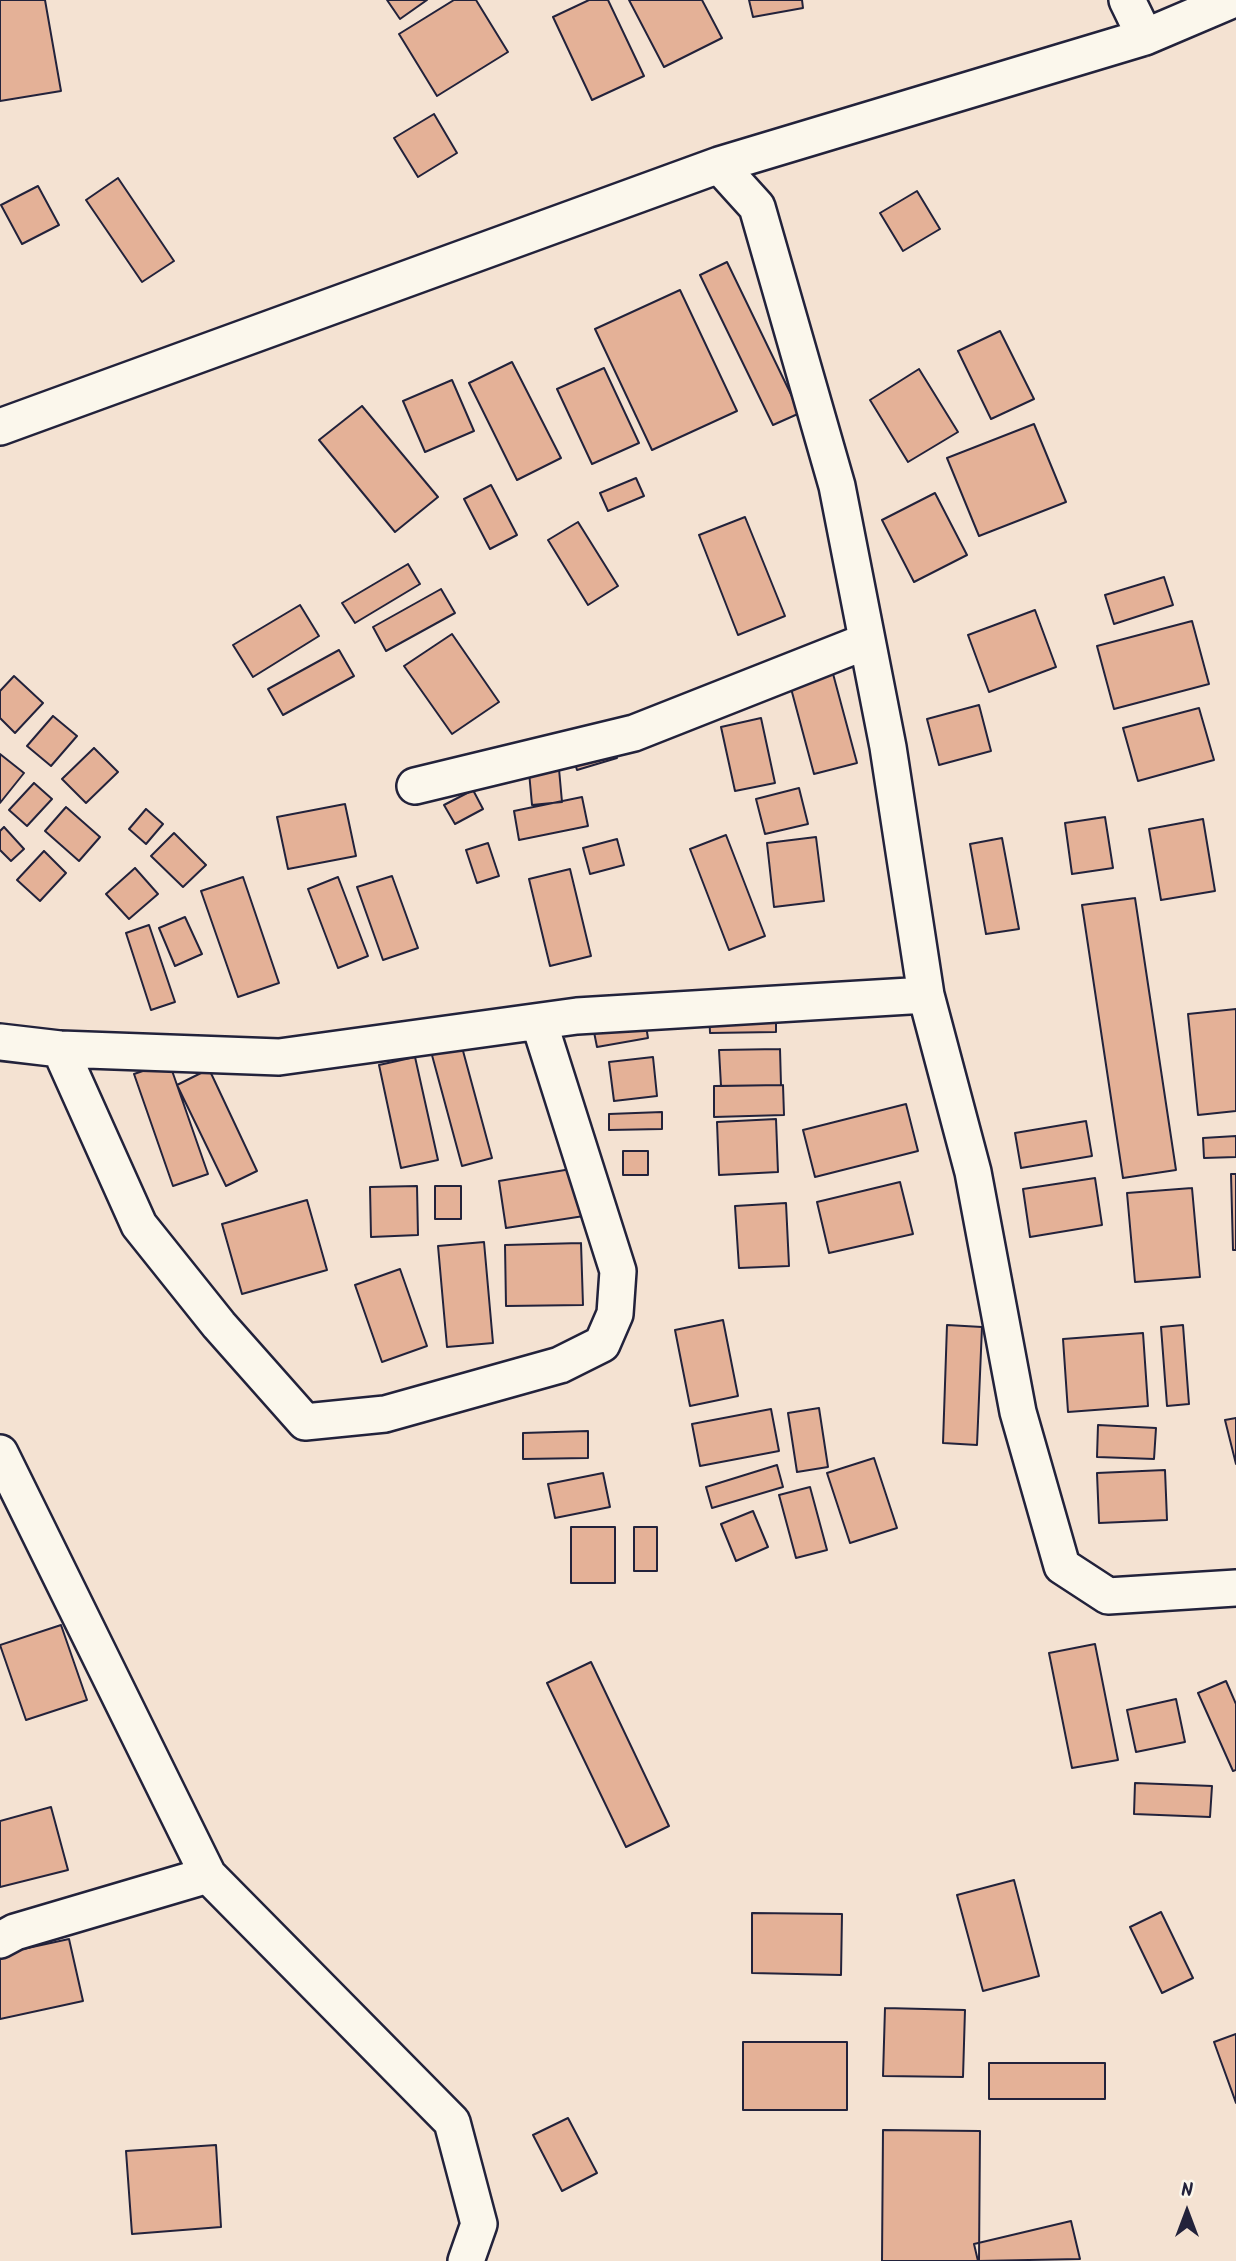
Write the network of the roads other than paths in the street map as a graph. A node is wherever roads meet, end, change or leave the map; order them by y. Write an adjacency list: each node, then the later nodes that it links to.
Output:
1 (1127, 0): 3 (street)
2 (1232, 0): 3 (street)
3 (1145, 37): 4 (street)
4 (719, 165): 5 (street); 6 (street)
5 (0, 427)
6 (867, 641): 7 (street); 8 (street)
7 (415, 786)
8 (926, 995): 9 (street); 13 (street)
9 (539, 1022): 11 (street); 11 (street)
10 (0, 1042): 11 (street)
11 (60, 1049)
12 (0, 1453): 14 (street)
13 (1236, 1588)
14 (208, 1875): 15 (street); 16 (street)
15 (0, 1940)
16 (466, 2261)

